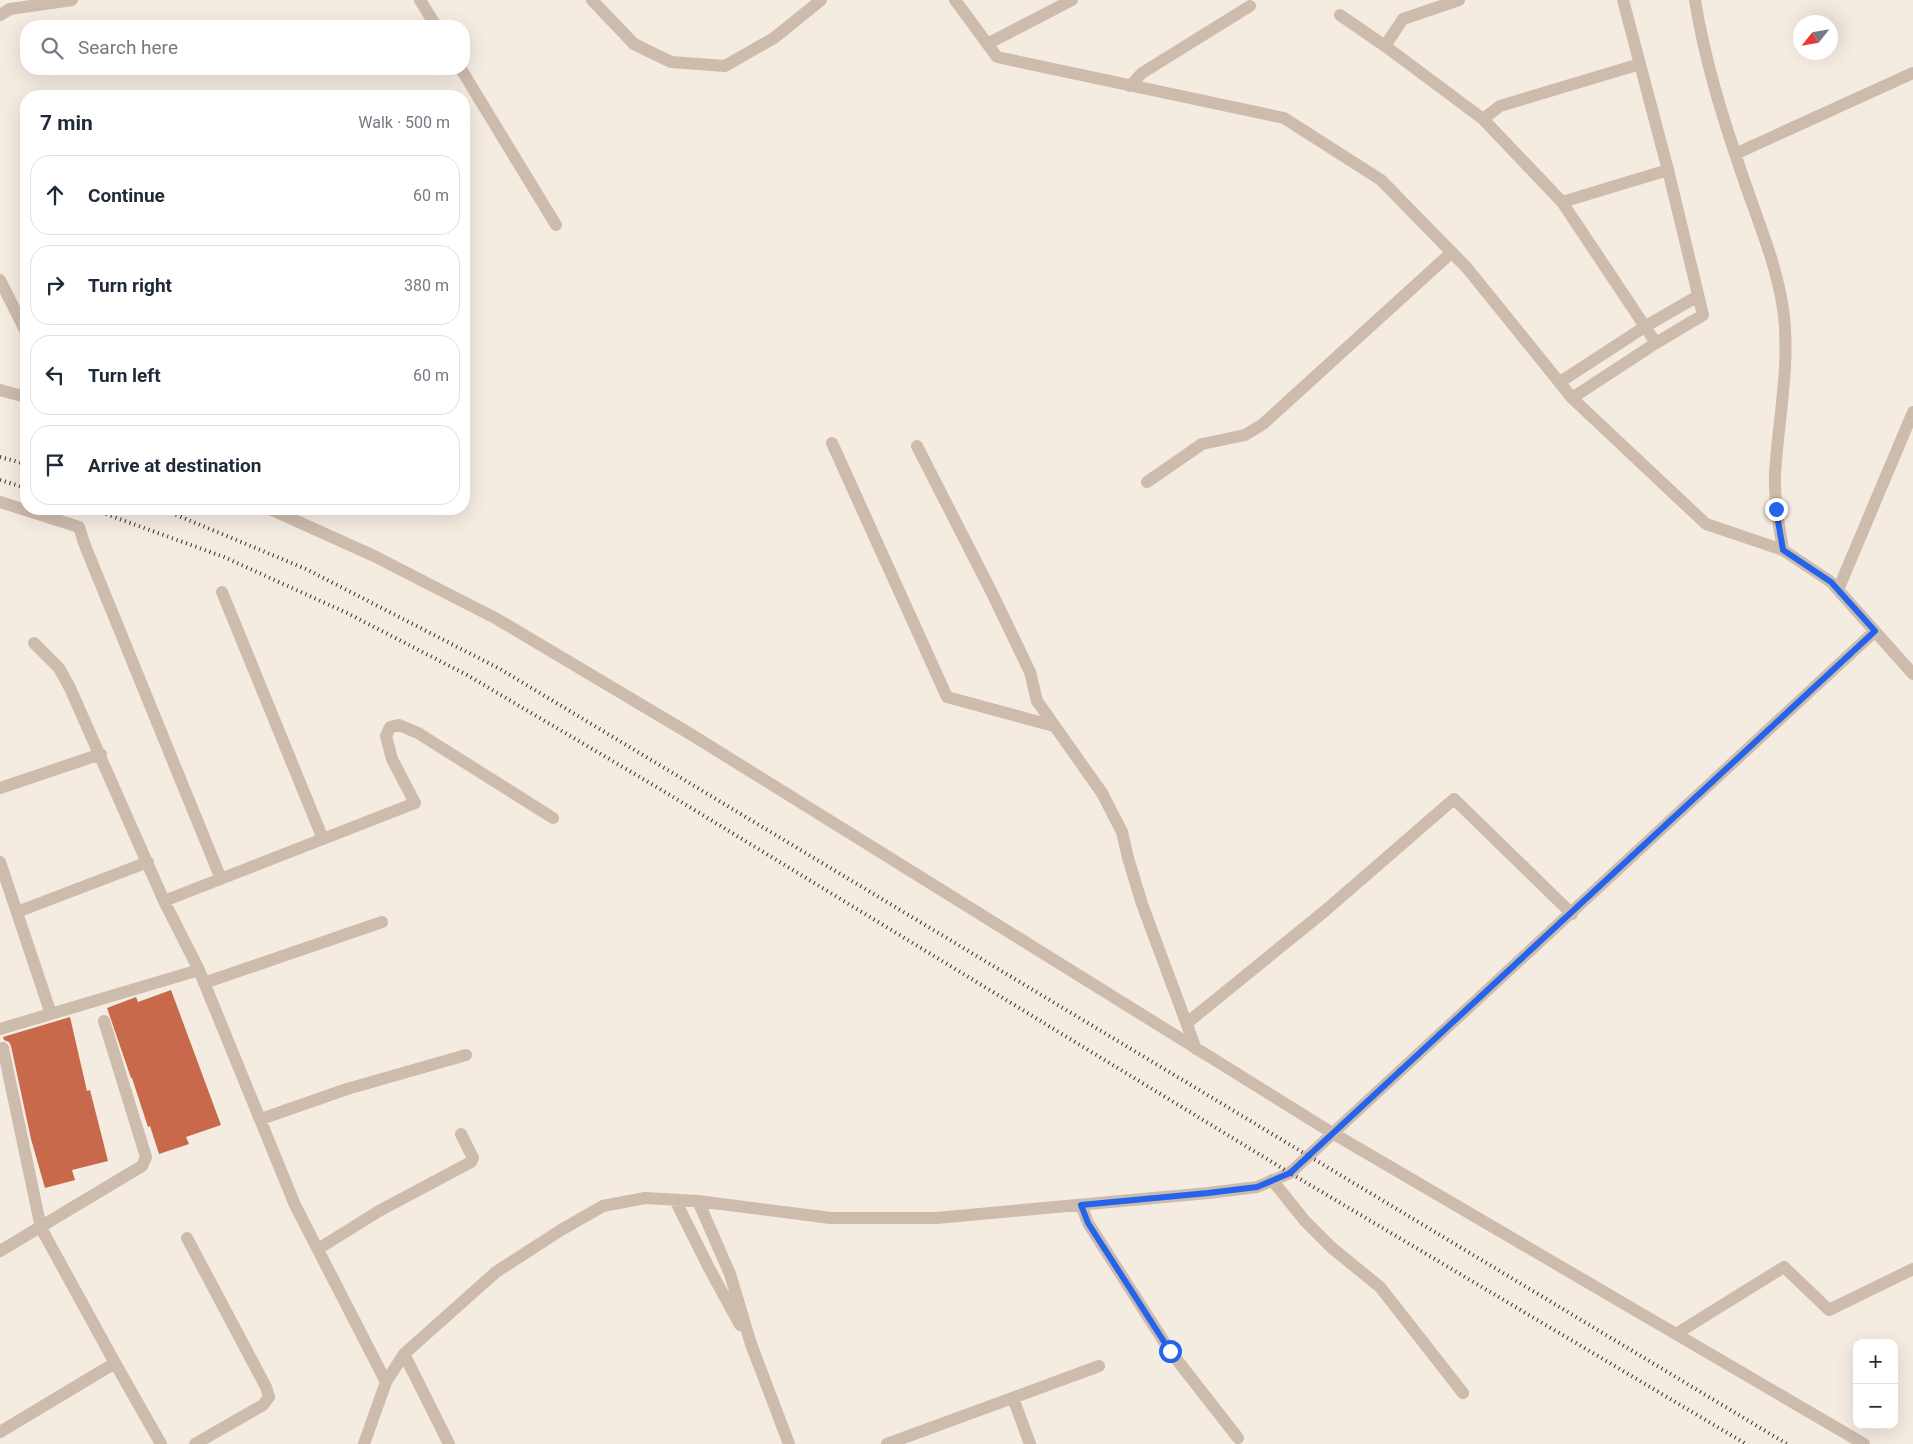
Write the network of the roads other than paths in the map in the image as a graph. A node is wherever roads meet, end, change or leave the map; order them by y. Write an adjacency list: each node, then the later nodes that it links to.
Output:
1 (72, 0): 11 (street)
2 (420, 0): 13 (street)
3 (592, 0): 4 (street)
4 (821, 0)
5 (955, 0): 14 (street)
6 (1072, 0): 14 (street)
7 (1459, 0): 15 (street)
8 (1623, 0): 16 (street)
9 (1695, 0): 21 (street)
10 (1250, 6): 19 (street)
11 (0, 15)
12 (1340, 15): 15 (street)
13 (432, 20)
14 (987, 44): 19 (street)
15 (1385, 46): 20 (street)
16 (1640, 64): 20 (street); 22 (street)
17 (1913, 73): 21 (street)
18 (466, 75): 24 (street)
19 (1130, 86): 25 (street)
20 (1482, 120): 23 (street)
21 (1735, 154): 43 (street)
22 (1668, 170): 23 (street); 27 (street)
23 (1562, 202): 29 (street)
24 (556, 225)
25 (1452, 252): 31 (street); 38 (street)
26 (0, 280): 28 (street)
27 (1698, 296): 29 (street); 30 (street)
28 (20, 320)
29 (1646, 326): 30 (street); 31 (street)
30 (1656, 343): 34 (street)
31 (1560, 382): 34 (street)
32 (0, 390): 33 (street)
33 (20, 395)
34 (1572, 398): 43 (street)
35 (1913, 412): 44 (street)
36 (832, 443): 49 (street)
37 (917, 446): 49 (street)
38 (1147, 482)
39 (0, 502): 40 (street)
40 (20, 508)
41 (41, 515): 56 (street)
42 (283, 515): 68 (street)
43 (1783, 550): 44 (street)
44 (1838, 590): 46 (street)
45 (222, 592): 53 (street)
46 (1875, 631): 48 (street); 59 (street)
47 (34, 643): 50 (street)
48 (1913, 674)
49 (1054, 726): 65 (street)
50 (100, 754): 51 (street); 55 (street)
51 (0, 788)
52 (553, 818): 53 (street)
53 (323, 839): 56 (street)
54 (0, 862): 58 (street)
55 (148, 862): 57 (street); 58 (street)
56 (221, 879): 57 (street)
57 (164, 901): 61 (street)
58 (17, 912): 63 (street)
59 (1572, 914): 65 (street); 72 (street)
60 (382, 922): 62 (street)
61 (199, 970): 62 (street); 63 (street)
62 (204, 982): 70 (street)
63 (51, 1014): 66 (street)
64 (104, 1021): 77 (street)
65 (1187, 1024): 68 (street)
66 (0, 1029)
67 (3, 1048): 77 (street)
68 (1196, 1049): 72 (street)
69 (466, 1055): 70 (street)
70 (261, 1119): 79 (street)
71 (461, 1134): 79 (street)
72 (1334, 1134): 73 (street); 82 (street)
73 (1272, 1180): 76 (street); 88 (street)
74 (675, 1200): 75 (street); 83 (street); 84 (street)
75 (698, 1201): 76 (street); 83 (street)
76 (1081, 1205): 91 (street)
77 (41, 1228): 80 (street); 85 (street)
78 (188, 1238): 94 (street)
79 (318, 1249): 87 (street)
80 (0, 1251)
81 (1913, 1269): 82 (street)
82 (1676, 1334): 100 (street)
83 (751, 1344): 97 (street)
84 (404, 1354): 87 (street); 96 (street)
85 (115, 1364): 90 (street); 93 (street)
86 (1099, 1366): 89 (street)
87 (386, 1382): 95 (street)
88 (1463, 1393)
89 (1013, 1398): 92 (street); 99 (street)
90 (0, 1432)
91 (1238, 1438)
92 (912, 1440): 98 (street)
93 (161, 1444)
94 (194, 1444)
95 (364, 1444)
96 (449, 1444)
97 (790, 1444)
98 (887, 1444)
99 (1030, 1444)
100 (1864, 1444)

